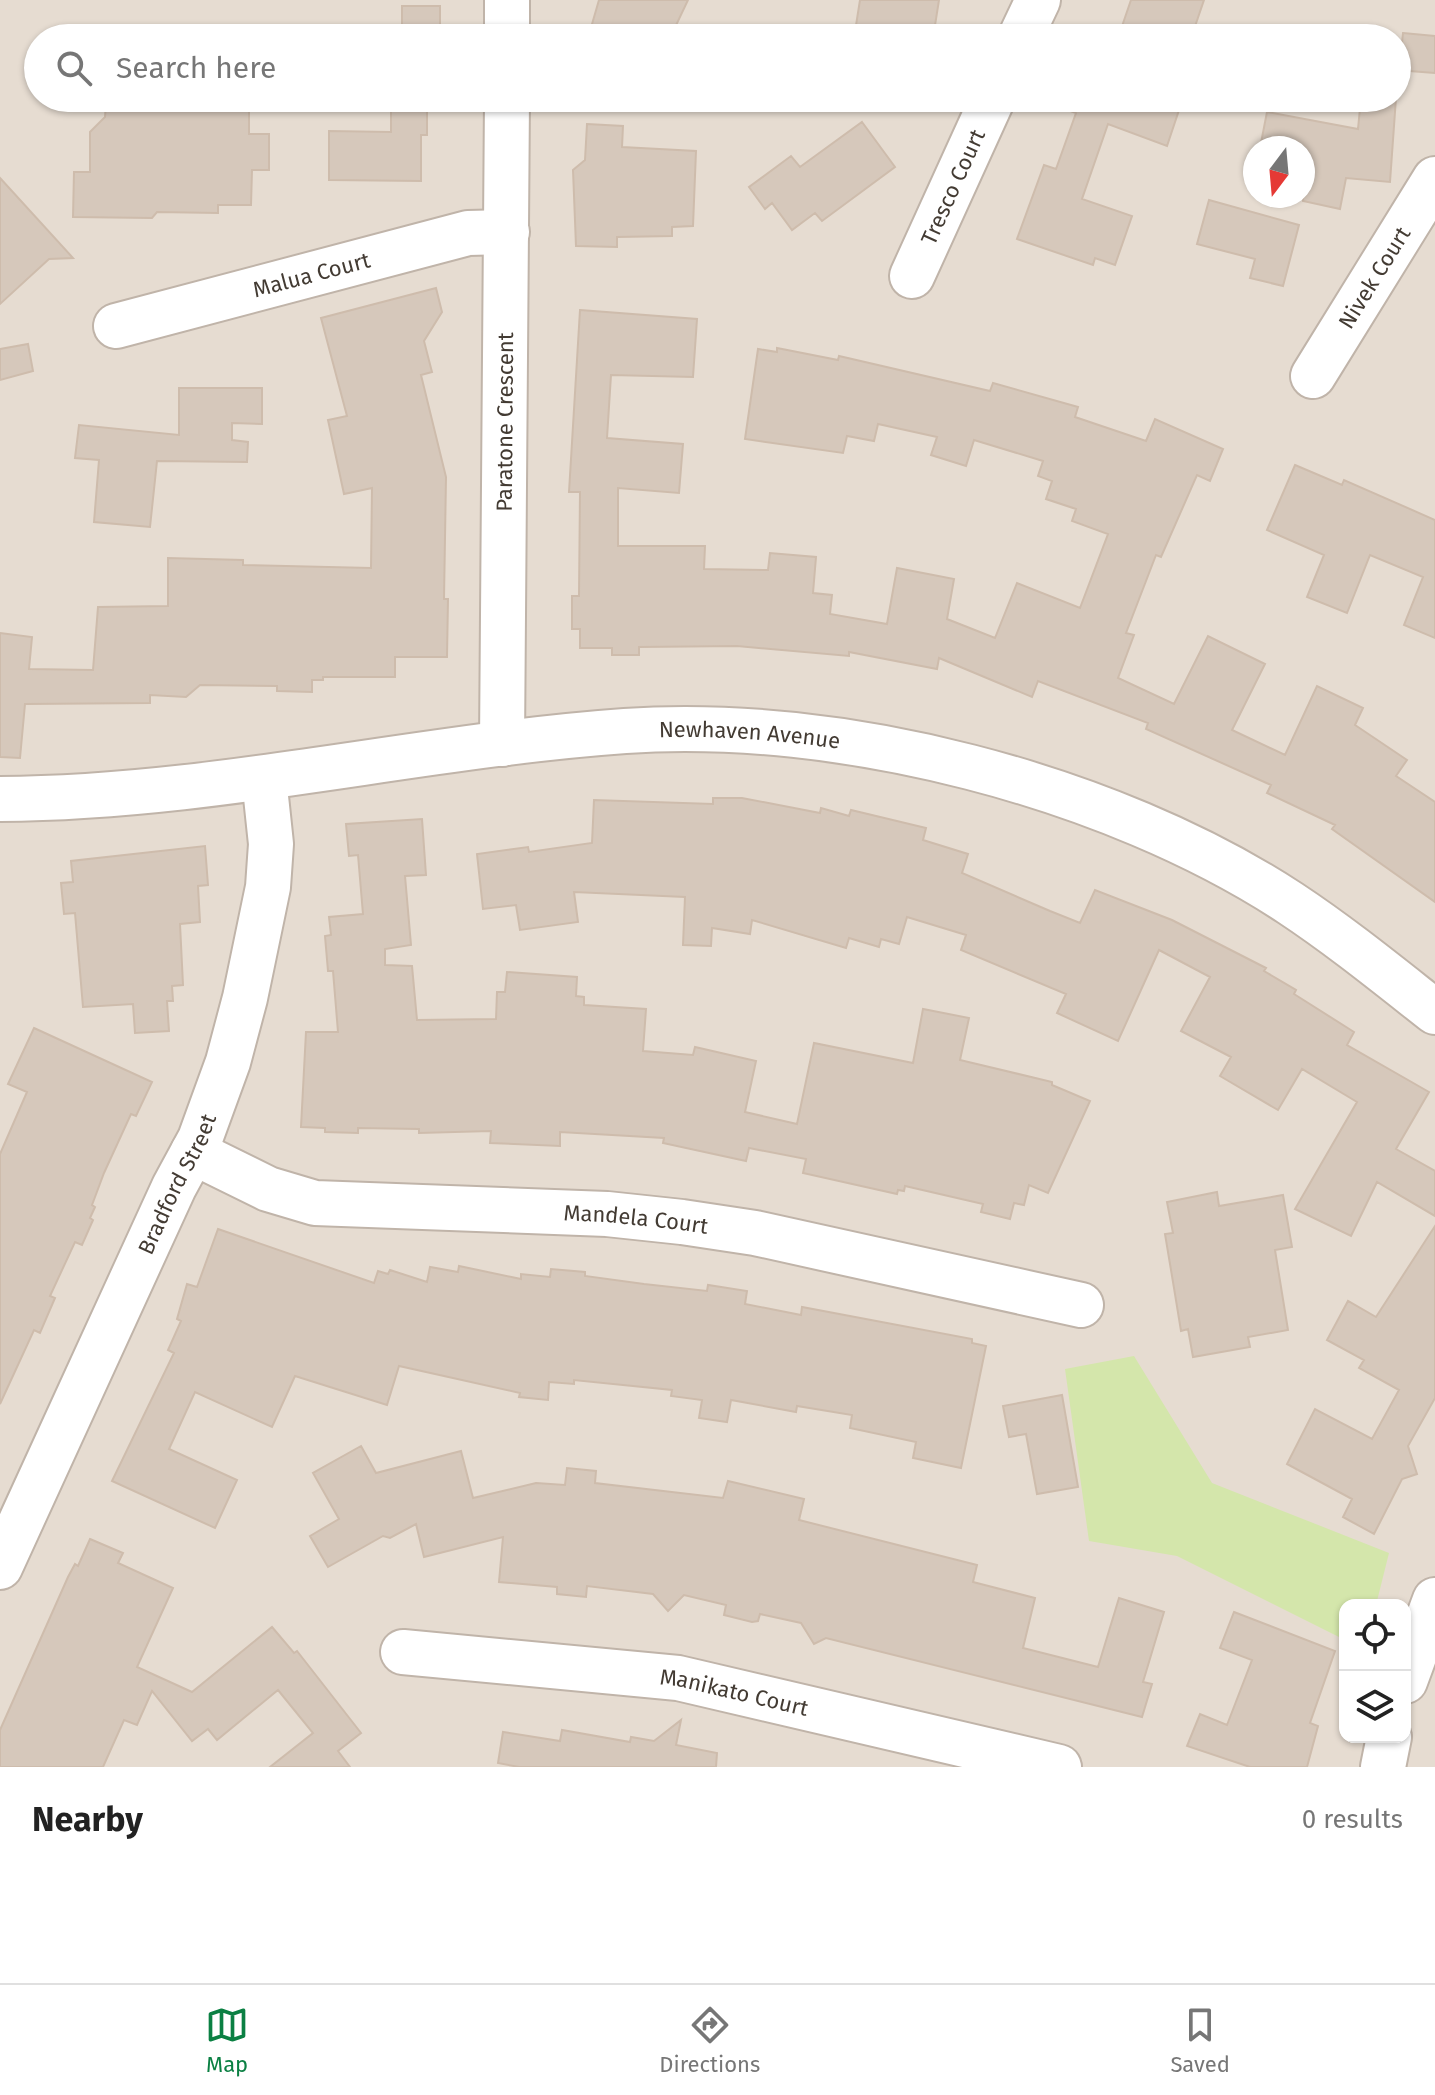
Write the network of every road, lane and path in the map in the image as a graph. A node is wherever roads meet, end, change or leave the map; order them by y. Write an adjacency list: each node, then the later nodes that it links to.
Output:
1 (507, 0): 3 (street)
2 (1038, 0): 4 (street)
3 (507, 24)
4 (1027, 24)
5 (507, 112): 8 (street, Paratone Crescent)
6 (987, 112): 9 (street, Tresco Court)
7 (1435, 179): 11 (street, Nivek Court)
8 (507, 232): 10 (street, Malua Court); 12 (street, Paratone Crescent)
9 (912, 276)
10 (116, 326)
11 (1313, 376)
12 (502, 744): 13 (street, Newhaven Avenue); 15 (street, Newhaven Avenue)
13 (264, 778): 14 (street, Newhaven Avenue); 16 (street, Bradford Street)
14 (0, 799)
15 (1435, 1012)
16 (193, 1152): 17 (street, Mandela Court); 18 (street, Bradford Street)
17 (1081, 1305)
18 (0, 1567)
19 (1435, 1600): 21 (street)
20 (403, 1652): 23 (street, Manikato Court)
21 (1409, 1671)
22 (1388, 1743): 25 (street)
23 (929, 1752): 24 (street, Manikato Court)
24 (1059, 1767)
25 (1383, 1767)

